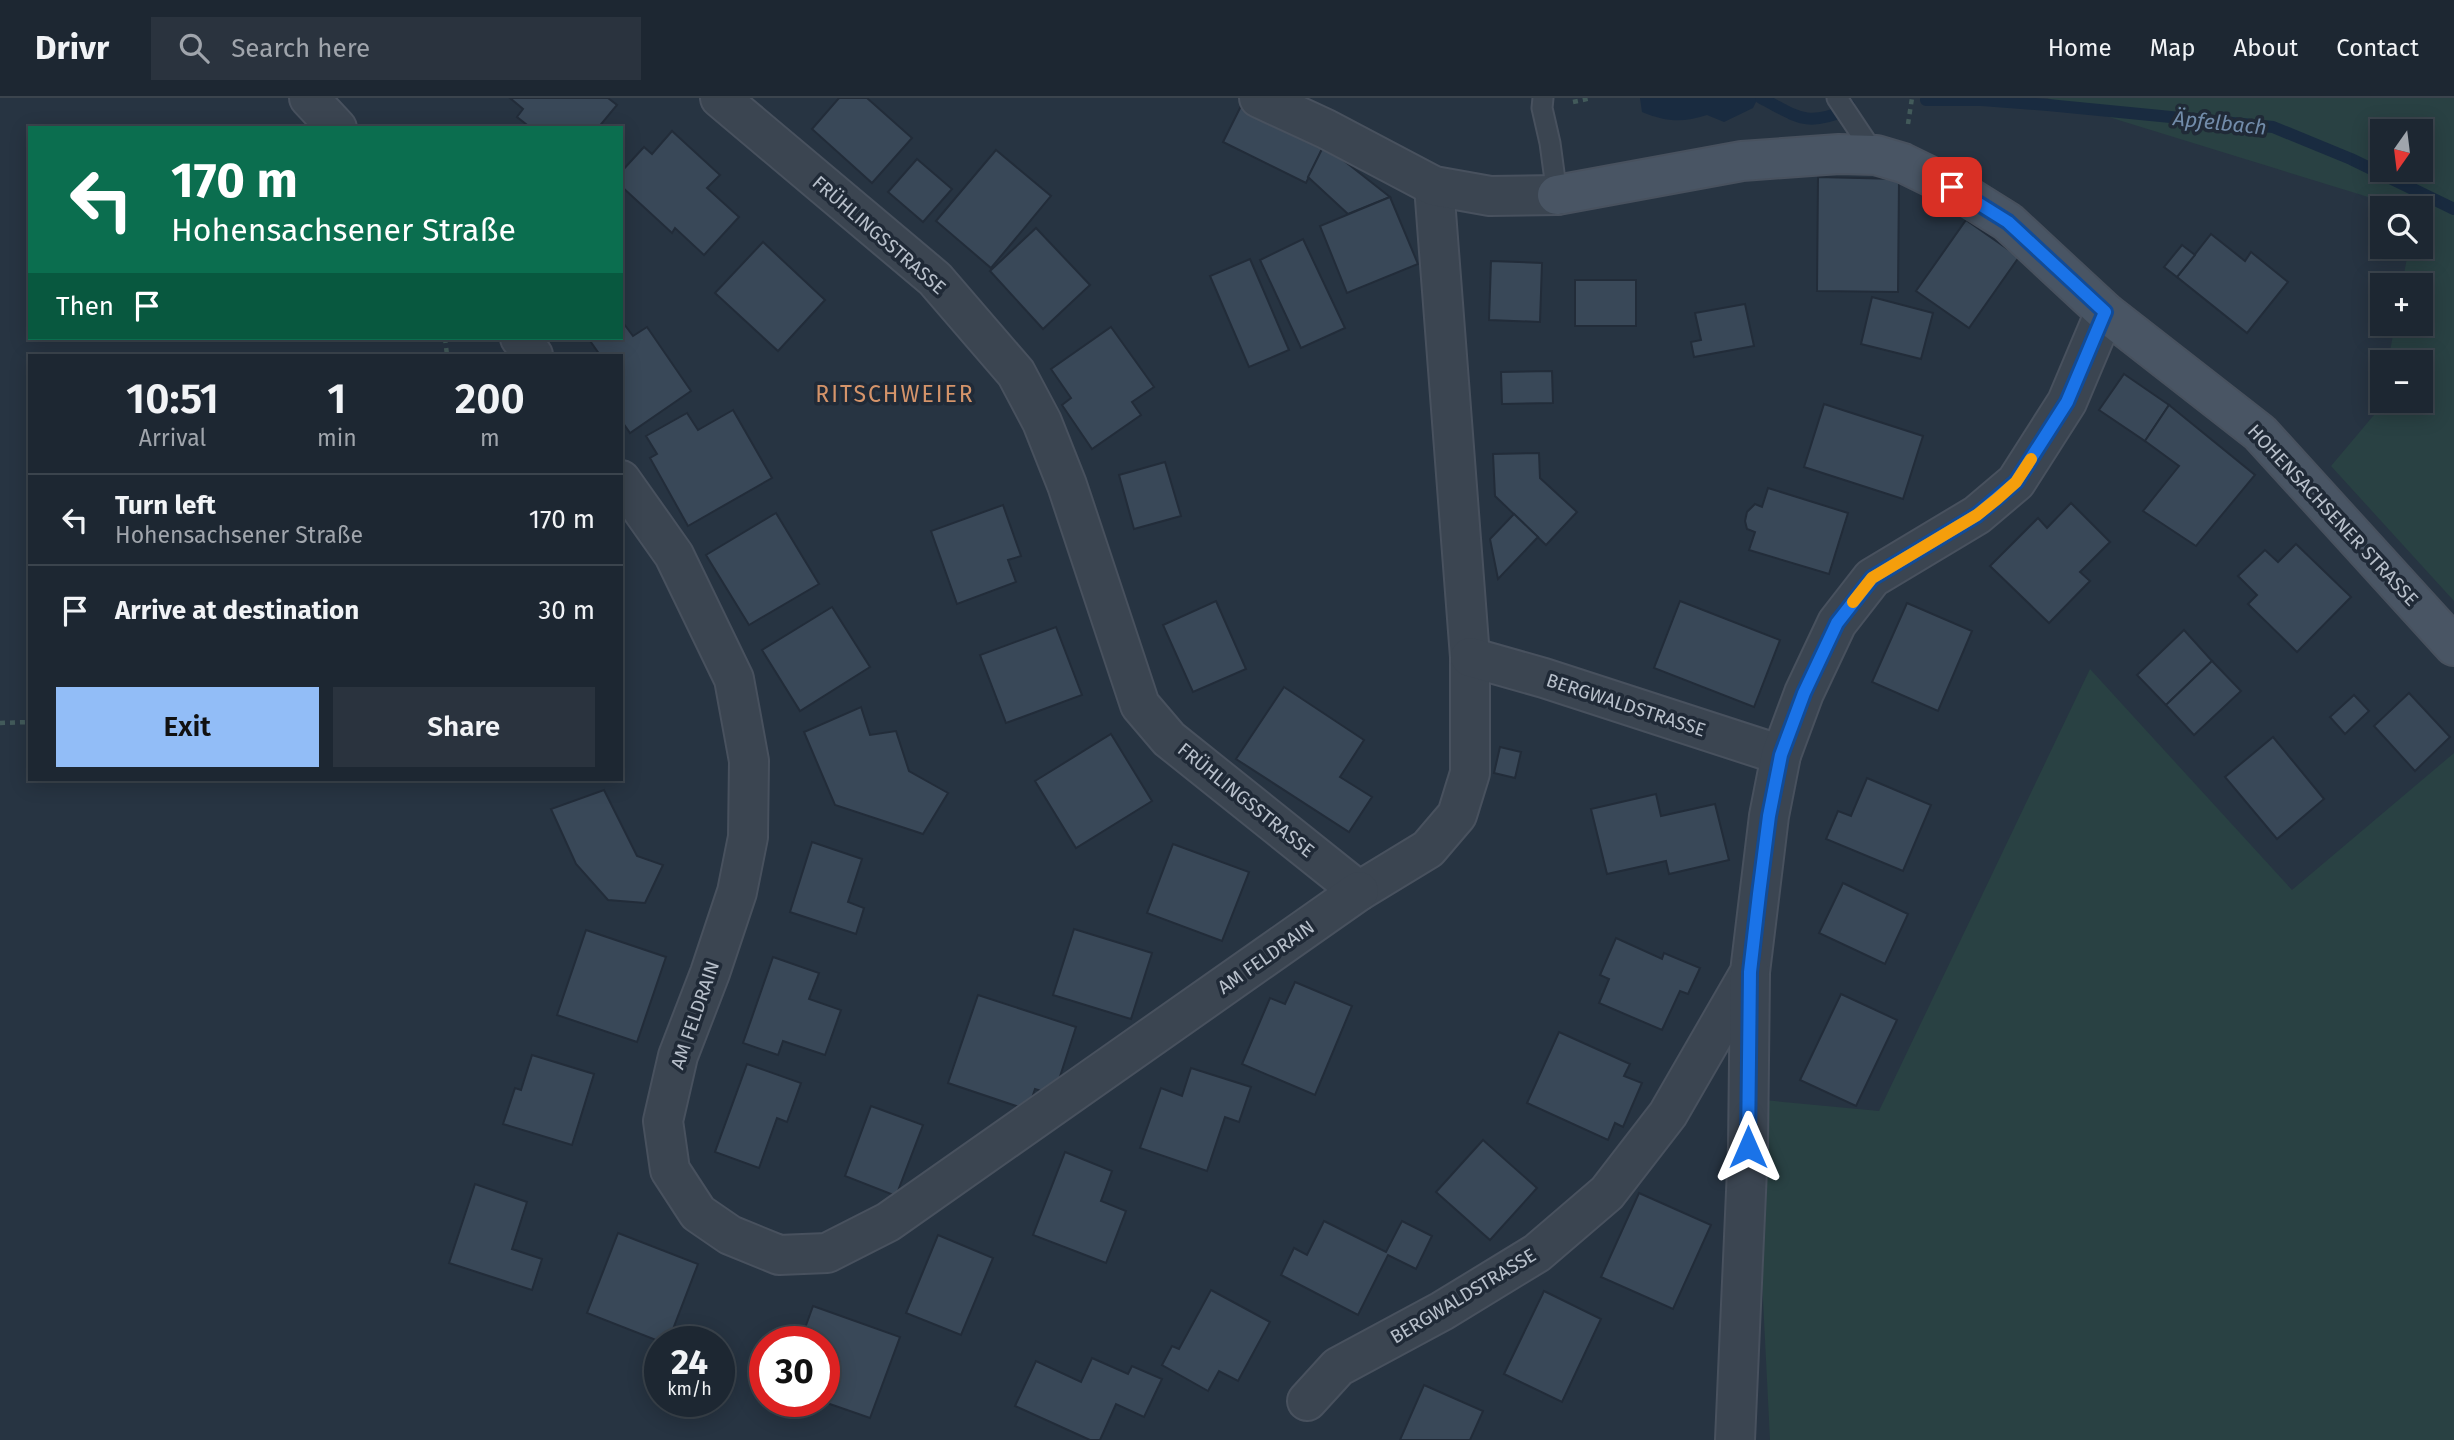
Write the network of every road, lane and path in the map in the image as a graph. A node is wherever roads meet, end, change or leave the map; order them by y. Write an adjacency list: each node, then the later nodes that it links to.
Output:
1 (309, 98): 6 (street)
2 (720, 98): 19 (street, FRÜHLINGSSTRASSE)
3 (1259, 98): 8 (street, HOHENSACHSENER STRASSE)
4 (1543, 98): 9 (lane)
5 (1837, 98): 7 (lane)
6 (335, 126)
7 (1876, 155): 9 (street, HOHENSACHSENER STRASSE); 10 (street, HOHENSACHSENER STRASSE)
8 (1434, 186): 9 (street, HOHENSACHSENER STRASSE); 15 (street)
9 (1556, 188)
10 (2105, 312): 14 (street, HOHENSACHSENER STRASSE); 18 (street, BERGWALDSTRASSE)
11 (522, 340): 12 (street)
12 (532, 354)
13 (623, 483): 19 (street, AM FELDRAIN)
14 (2454, 646)
15 (1470, 657): 18 (street, BERGWALDSTRASSE); 19 (street)
16 (28, 722): 17 (path)
17 (0, 723)
18 (1781, 755): 20 (street, BERGWALDSTRASSE)
19 (1359, 891)
20 (1750, 972): 21 (street, BERGWALDSTRASSE); 22 (street, BERGWALDSTRASSE)
21 (1307, 1401)
22 (1734, 1440)

